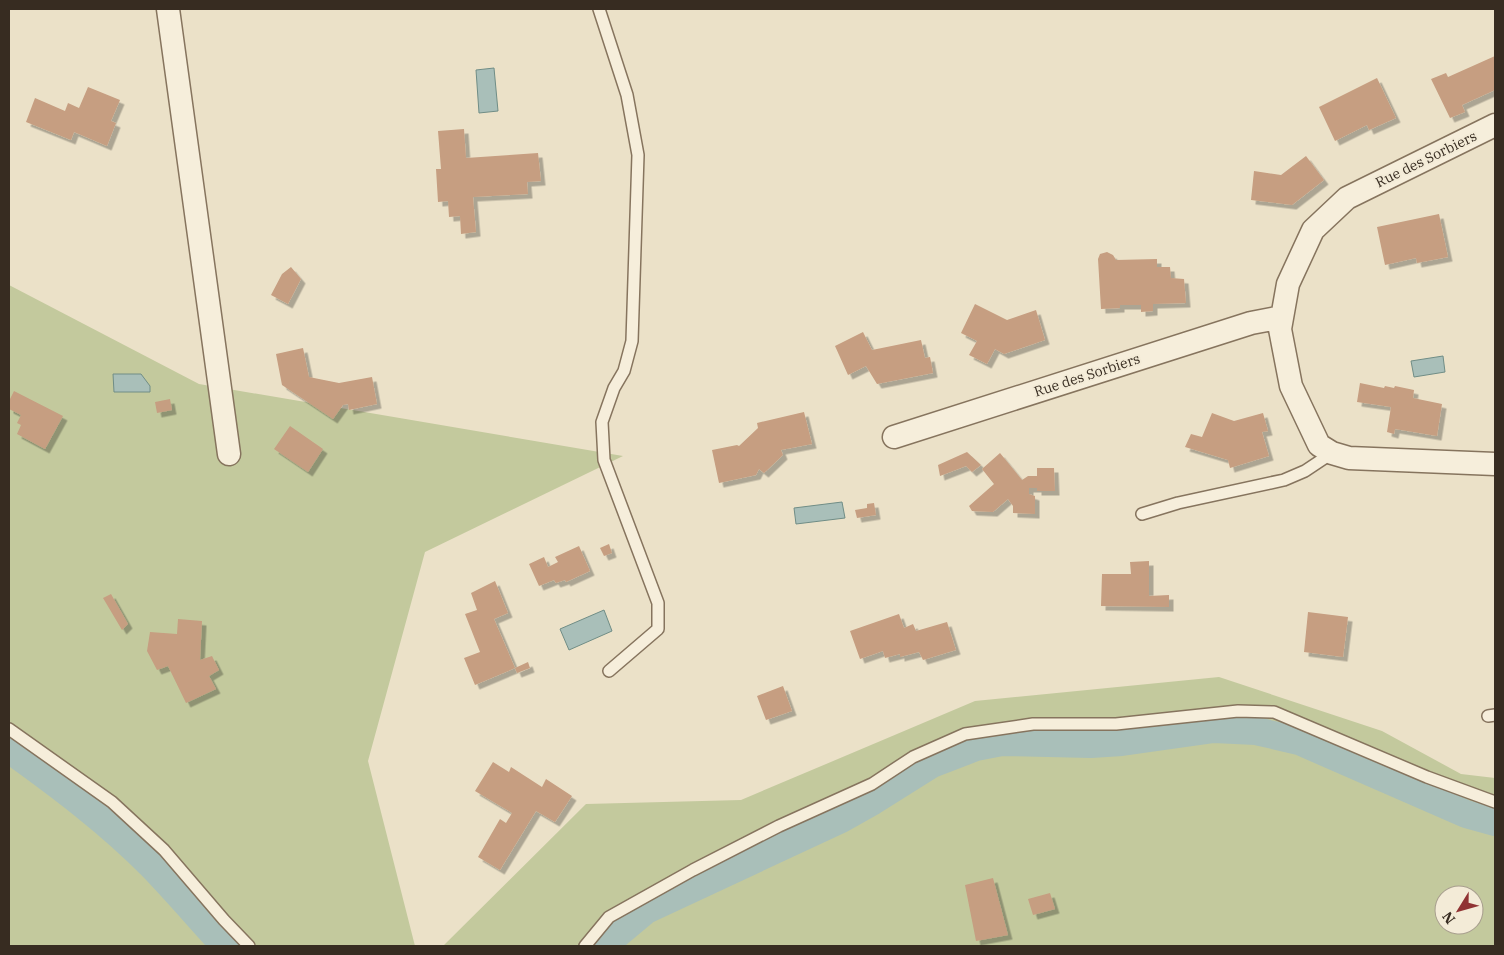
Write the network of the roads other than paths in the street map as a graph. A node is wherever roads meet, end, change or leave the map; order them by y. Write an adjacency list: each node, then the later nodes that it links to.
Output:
1 (168, 9): 7 (street)
2 (599, 9): 10 (lane)
3 (1495, 125): 4 (street, Rue des Sorbiers)
4 (1282, 317): 5 (street, Rue des Sorbiers); 6 (street, Rue des Sorbiers)
5 (894, 437)
6 (1332, 453): 8 (street); 9 (lane)
7 (229, 454)
8 (1495, 464)
9 (1142, 514)
10 (609, 670)
11 (9, 729): 13 (lane)
12 (1495, 802): 14 (lane)
13 (249, 946)
14 (586, 946)

